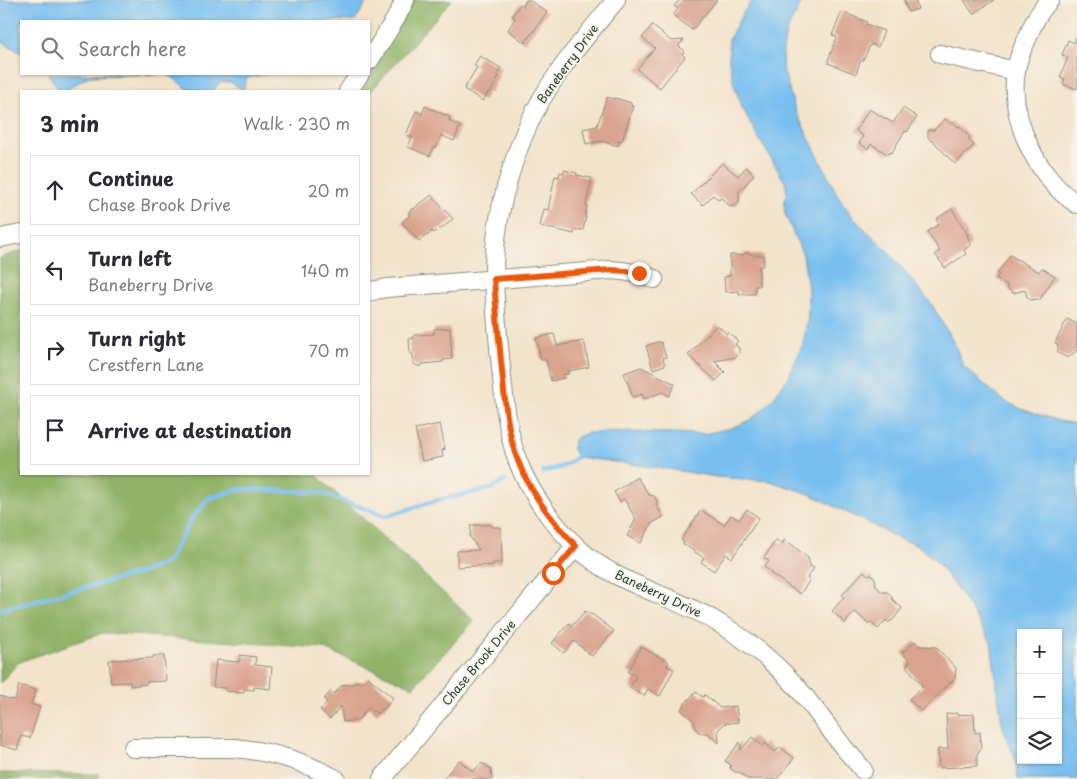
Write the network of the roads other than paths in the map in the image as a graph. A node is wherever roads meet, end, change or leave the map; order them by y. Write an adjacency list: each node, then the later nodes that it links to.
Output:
1 (405, 0): 5 (street)
2 (616, 0): 12 (street, Baneberry Drive)
3 (1050, 0): 6 (street)
4 (940, 54): 6 (street)
5 (370, 60)
6 (1016, 72): 9 (street)
7 (359, 75): 8 (street)
8 (349, 90)
9 (1077, 204)
10 (20, 234): 11 (street)
11 (0, 238)
12 (494, 279): 13 (street); 14 (street); 15 (street, Baneberry Drive)
13 (654, 279)
14 (370, 292)
15 (576, 546): 17 (street, Baneberry Drive); 19 (street, Chase Brook Drive)
16 (132, 748): 18 (street)
17 (863, 770)
18 (336, 779)
19 (382, 779)

